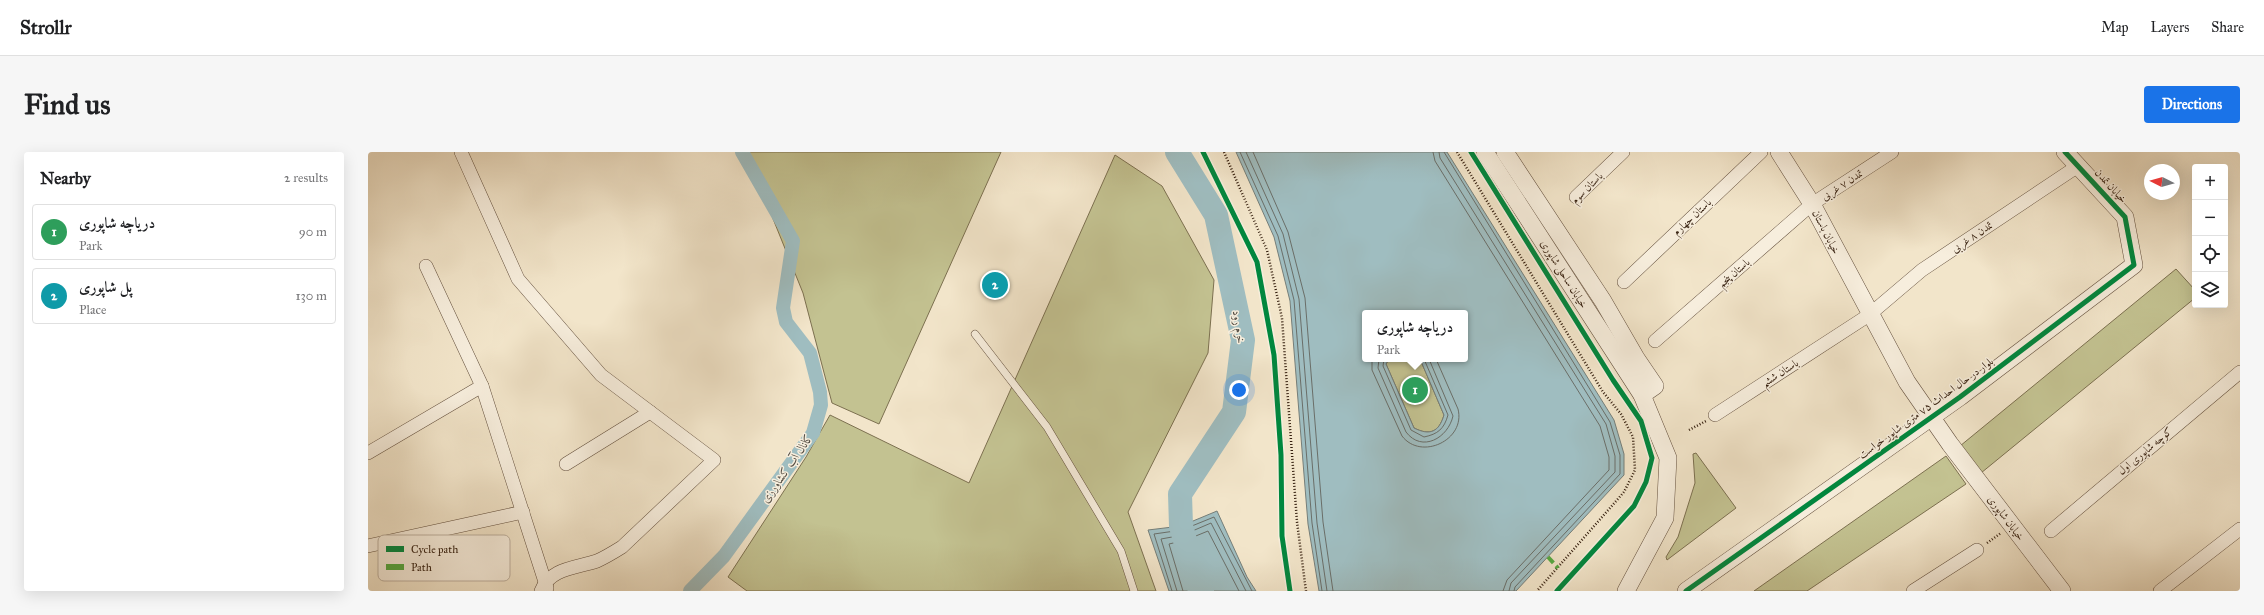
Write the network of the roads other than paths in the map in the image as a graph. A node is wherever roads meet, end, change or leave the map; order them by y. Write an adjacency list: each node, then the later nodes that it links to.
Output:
1 (461, 152): 21 (street)
2 (1485, 152): 20 (street, خیابان ساحلی شاپوری)
3 (1505, 152): 20 (street, خیابان ساحلی شاپوری)
4 (1623, 152): 10 (street, باستان سوم)
5 (1761, 152): 14 (street, باستان چهارم)
6 (1778, 152): 11 (street, خیابان باستان)
7 (1892, 152): 11 (street, تمدن ۷ غربی)
8 (2065, 152): 9 (street, خیابان تمدن)
9 (2078, 166): 12 (street, خیابان تمدن); 15 (street, تمدن ۸ غربی)
10 (1576, 198)
11 (1812, 204): 15 (street, خیابان باستان); 17 (street, باستان پنجم)
12 (2125, 217): 23 (street, بلوار در حال احداث ۷۵ متری شاپور خواست)
13 (426, 266): 19 (street)
14 (1624, 282)
15 (1869, 315): 22 (street, باستان ششم); 23 (street, خیابان باستان)
16 (975, 334): 34 (lane)
17 (1655, 341)
18 (2240, 372): 28 (street, کوچه شاپوری اول)
19 (482, 386): 24 (street); 26 (street)
20 (1649, 390): 35 (street)
21 (650, 412): 25 (street); 33 (street)
22 (1715, 415)
23 (1931, 418): 36 (street, بلوار در حال احداث ۷۵ متری شاپور خواست); 38 (street, خیابان شاپوری)
24 (368, 453)
25 (566, 464)
26 (523, 512): 29 (street); 33 (street)
27 (2240, 528): 39 (street)
28 (2050, 531)
29 (418, 535)
30 (378, 544): 31 (street)
31 (368, 546)
32 (1976, 550): 37 (street)
33 (544, 588)
34 (1134, 591)
35 (1626, 591)
36 (1686, 591)
37 (1913, 591)
38 (2062, 591)
39 (2160, 591)

